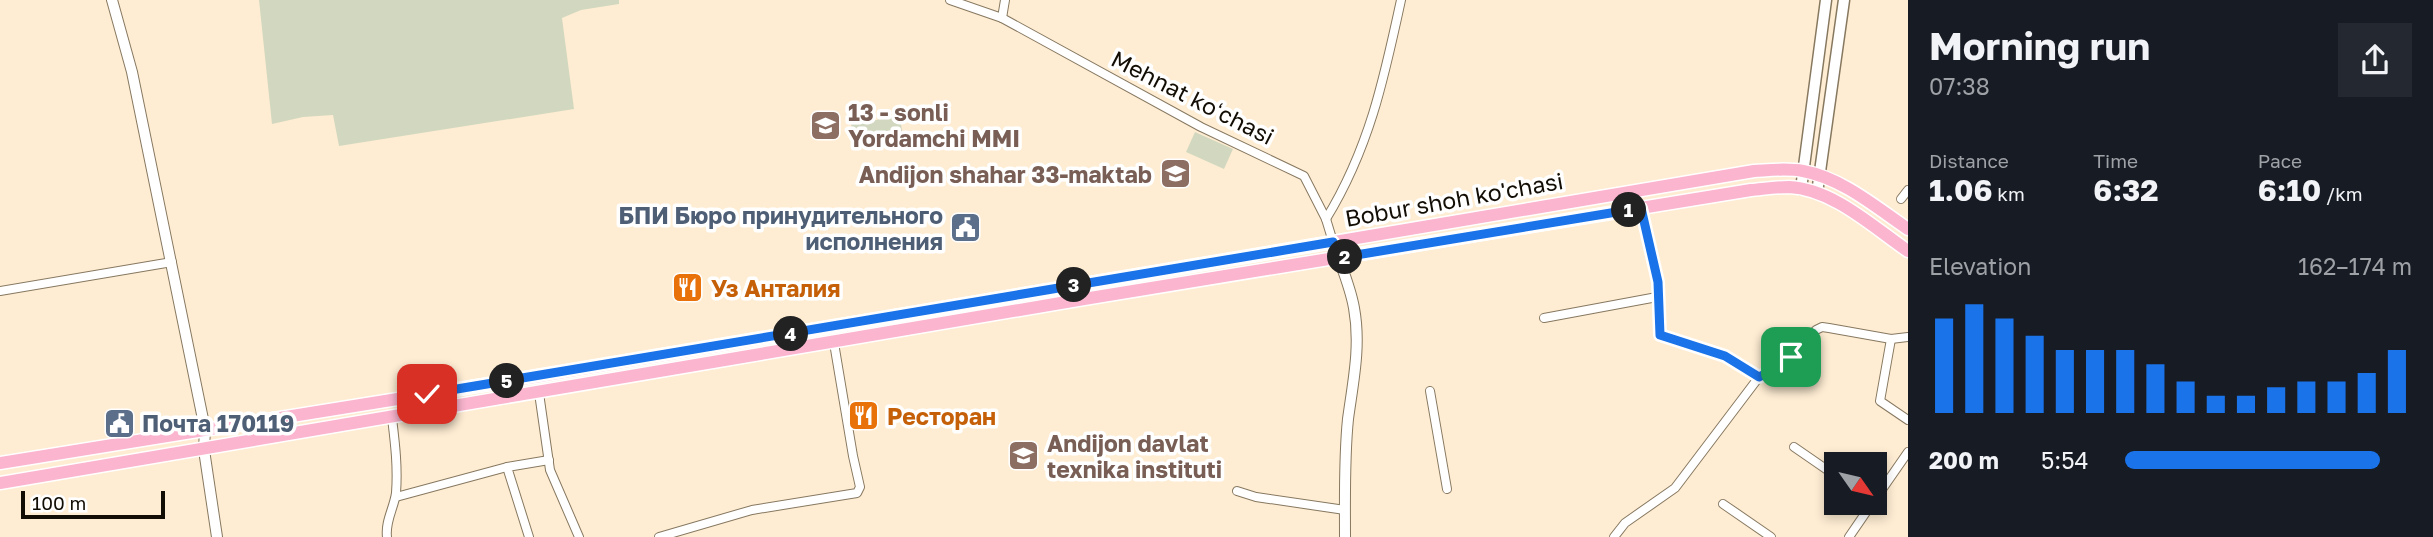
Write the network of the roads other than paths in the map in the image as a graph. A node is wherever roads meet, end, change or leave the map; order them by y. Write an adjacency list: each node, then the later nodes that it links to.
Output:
1 (112, 0): 22 (street)
2 (950, 0): 7 (street, Mehnat koʻchasi)
3 (1005, 0): 7 (street)
4 (1401, 0): 17 (street)
5 (1826, 0): 8 (main road)
6 (1844, 0): 9 (main road)
7 (1002, 18): 17 (street, Mehnat koʻchasi)
8 (1808, 139): 9 (main road); 10 (main road)
9 (1824, 139): 11 (main road)
10 (1804, 171): 11 (main road, Bobur shoh ko'chasi); 12 (main road); 19 (main road, Bobur shoh ko'chasi)
11 (1819, 175): 14 (main road); 18 (main road, Bobur shoh ko'chasi)
12 (1801, 189): 14 (main road, Bobur shoh ko'chasi); 16 (main road, Bobur shoh ko'chasi)
13 (1908, 190): 15 (street)
14 (1817, 193): 20 (main road, Bobur shoh ko'chasi)
15 (1901, 199)
16 (1641, 208): 21 (main road, Bobur shoh ko'chasi); 24 (street)
17 (1326, 219): 19 (street, Mehnat koʻchasi)
18 (1908, 229)
19 (1333, 242): 21 (street); 34 (main road, Bobur shoh ko'chasi)
20 (1908, 251)
21 (1338, 258): 28 (main road, Bobur shoh ko'chasi); 48 (street)
22 (172, 262): 23 (street); 34 (street)
23 (0, 291)
24 (1657, 298): 25 (street); 29 (street)
25 (1544, 318)
26 (1908, 337): 27 (street)
27 (1891, 339): 29 (street); 33 (street)
28 (834, 343): 31 (main road, Bobur shoh ko'chasi); 54 (street)
29 (1759, 377): 56 (street)
30 (1430, 391): 44 (street)
31 (539, 393): 32 (main road, Bobur shoh ko'chasi); 38 (street)
32 (392, 418): 36 (main road, Bobur shoh ko'chasi); 46 (street)
33 (1908, 420)
34 (205, 429): 36 (street); 39 (main road, Bobur shoh ko'chasi)
35 (1794, 447): 41 (street)
36 (204, 450): 43 (main road, Bobur shoh ko'chasi); 50 (street)
37 (1908, 452): 42 (street)
38 (549, 460): 40 (street); 53 (street)
39 (0, 463)
40 (507, 467): 46 (street); 52 (street)
41 (1824, 468)
42 (1887, 483)
43 (0, 484)
44 (1447, 489)
45 (1237, 491): 48 (street)
46 (396, 497): 51 (street)
47 (1723, 504): 57 (street)
48 (1345, 510): 55 (street)
49 (1865, 515): 58 (street)
50 (217, 537)
51 (387, 537)
52 (529, 537)
53 (579, 537)
54 (659, 537)
55 (1345, 537)
56 (1614, 537)
57 (1771, 537)
58 (1849, 537)

